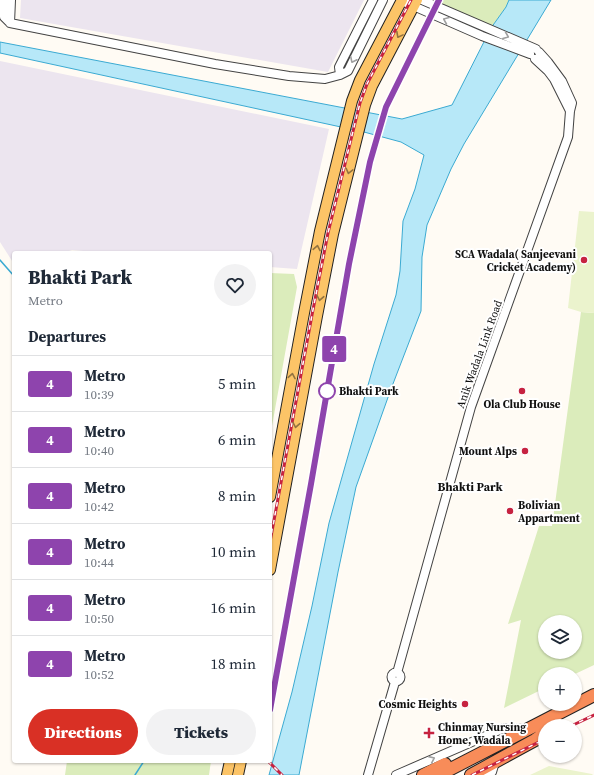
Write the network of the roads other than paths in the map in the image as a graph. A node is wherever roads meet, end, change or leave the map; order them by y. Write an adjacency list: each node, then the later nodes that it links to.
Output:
1 (4, 0): 8 (street)
2 (11, 0): 8 (street)
3 (373, 0): 10 (street)
4 (383, 0): 10 (street, one-way to 10)
5 (422, 0): 9 (street)
6 (402, 1): 7 (street); 11 (main road, one-way to 6)
7 (415, 3): 9 (street, one-way to 7); 12 (main road, one-way to 12)
8 (10, 23): 10 (street)
9 (484, 32): 24 (street, Anik Wadala Link Road)
10 (340, 76)
11 (272, 486)
12 (272, 559)
13 (594, 696): 16 (highway)
14 (594, 704): 15 (highway)
15 (565, 719)
16 (526, 730): 19 (highway); 25 (street, one-way to 16); 26 (highway)
17 (538, 732): 19 (highway)
18 (538, 738): 19 (highway)
19 (490, 756): 27 (highway); 28 (highway); 29 (highway); 30 (street)
20 (230, 763): 22 (main road)
21 (241, 763): 23 (main road)
22 (229, 775)
23 (238, 775)
24 (368, 775)
25 (396, 775)
26 (423, 775)
27 (439, 775)
28 (452, 775)
29 (471, 775)
30 (487, 775)

